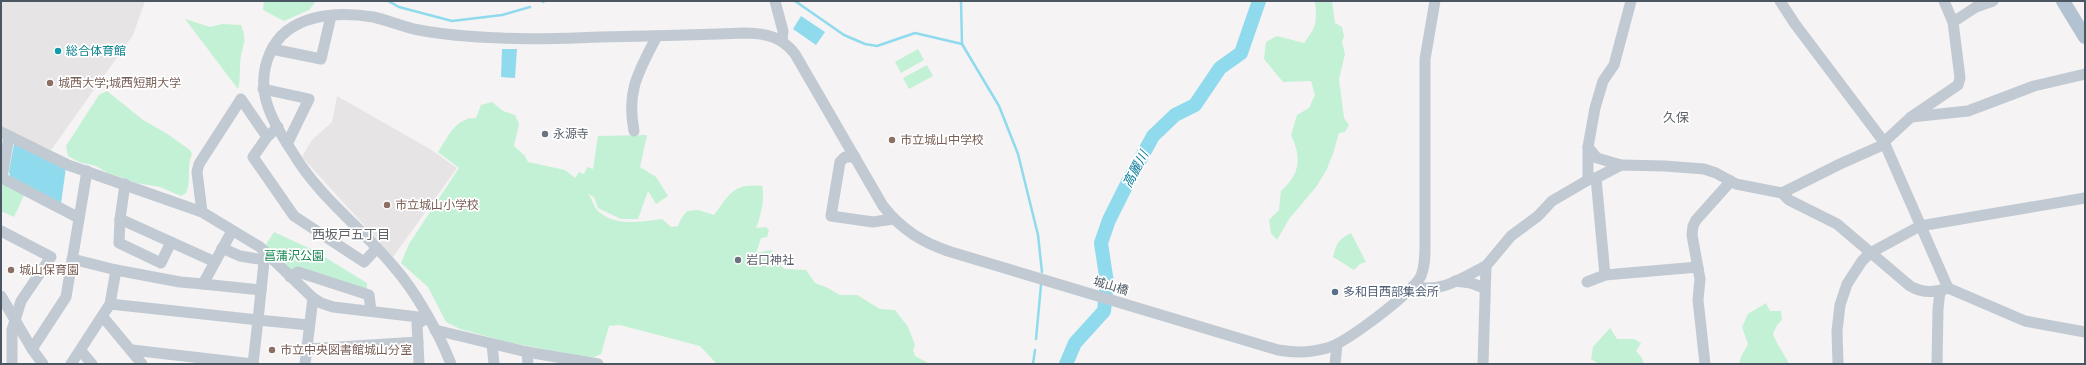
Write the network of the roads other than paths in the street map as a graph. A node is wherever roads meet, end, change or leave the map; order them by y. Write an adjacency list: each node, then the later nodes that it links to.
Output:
1 (775, 1): 12 (street)
2 (1436, 1): 54 (street)
3 (1631, 1): 23 (street)
4 (1780, 1): 21 (street)
5 (1944, 1): 9 (street)
6 (1993, 1): 9 (street)
7 (2063, 1): 11 (main road)
8 (331, 16): 10 (street); 13 (street); 13 (street)
9 (1952, 22): 16 (street)
10 (657, 36): 12 (street); 18 (street)
11 (2085, 37)
12 (782, 41): 24 (street, 城山橋)
13 (272, 49): 15 (street)
14 (2085, 74): 16 (street)
15 (263, 89): 17 (street); 22 (street)
16 (1911, 117): 21 (street)
17 (278, 127): 20 (street); 22 (street)
18 (634, 131)
19 (5, 134): 26 (street); 33 (street)
20 (267, 137): 32 (street); 41 (street)
21 (1884, 143): 30 (street); 36 (street)
22 (288, 144): 41 (street)
23 (1588, 147): 25 (street); 27 (street)
24 (855, 157): 35 (street, 城山橋); 35 (street)
25 (1621, 165): 27 (street); 28 (street)
26 (87, 171): 29 (street); 33 (street)
27 (1592, 179): 46 (street); 49 (street)
28 (1731, 181): 30 (street); 47 (street)
29 (125, 184): 32 (street); 34 (street)
30 (1782, 193): 42 (street)
31 (2085, 198): 36 (street)
32 (202, 212): 38 (street)
33 (79, 218): 44 (street)
34 (120, 219): 39 (street); 39 (street)
35 (893, 219): 71 (street, 城山橋)
36 (1920, 226): 42 (street); 56 (street)
37 (1, 231): 64 (street)
38 (232, 231): 40 (street); 43 (street)
39 (171, 242): 45 (street)
40 (222, 248): 43 (street); 45 (street)
41 (377, 248): 63 (street)
42 (1870, 253): 56 (street); 94 (street)
43 (265, 256): 50 (street); 57 (street)
44 (72, 259): 48 (street); 72 (street)
45 (215, 262): 53 (street)
46 (1486, 266): 51 (street); 55 (street)
47 (1698, 267): 49 (street); 93 (street)
48 (116, 270): 53 (street); 60 (street)
49 (1605, 274): 52 (street)
50 (290, 277): 59 (street); 61 (street)
51 (1455, 281): 54 (street); 55 (street)
52 (1587, 282)
53 (203, 284): 57 (street)
54 (1413, 286): 71 (street)
55 (1484, 288): 92 (street)
56 (1944, 289): 68 (street); 95 (street)
57 (261, 290): 65 (street)
58 (1, 296): 64 (street)
59 (313, 298): 61 (street); 66 (street)
60 (110, 304): 62 (street); 65 (street)
61 (371, 311): 63 (street)
62 (103, 317): 74 (street); 75 (street)
63 (427, 318): 67 (street); 69 (street)
64 (15, 320): 72 (street); 79 (street)
65 (258, 320): 66 (street); 84 (street)
66 (309, 325): 73 (street)
67 (436, 330): 70 (street); 87 (street)
68 (2085, 332)
69 (418, 342): 73 (street); 86 (street)
70 (492, 344): 76 (street); 88 (street)
71 (1337, 345): 91 (street)
72 (32, 349): 80 (street)
73 (307, 349): 85 (street)
74 (132, 350): 77 (street); 83 (street)
75 (81, 351): 81 (street); 82 (street)
76 (527, 352): 78 (street); 89 (street)
77 (194, 360): 84 (street)
78 (561, 361): 90 (street)
79 (12, 364)
80 (43, 364)
81 (71, 364)
82 (92, 364)
83 (142, 364)
84 (253, 364)
85 (305, 364)
86 (420, 364)
87 (451, 364)
88 (494, 364)
89 (528, 364)
90 (597, 364)
91 (1335, 364)
92 (1483, 364)
93 (1705, 364)
94 (1838, 364)
95 (1937, 364)

